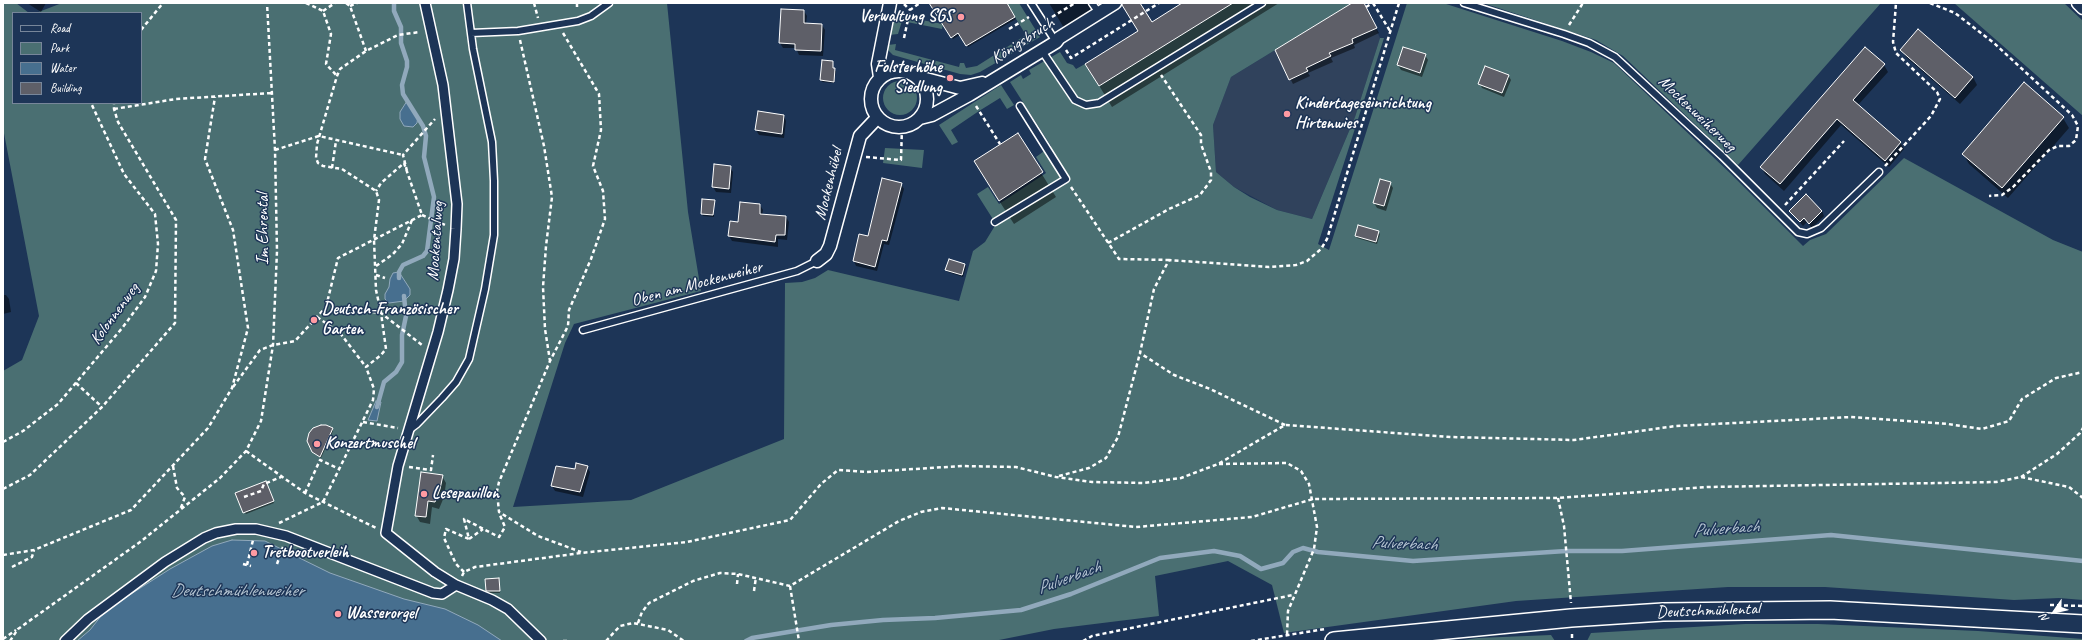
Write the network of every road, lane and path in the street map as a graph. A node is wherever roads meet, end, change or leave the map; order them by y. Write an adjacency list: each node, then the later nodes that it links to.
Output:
1 (163, 3): 36 (path)
2 (267, 3): 52 (path, Im Ehrental)
3 (306, 3): 31 (path)
4 (335, 3): 31 (path)
5 (346, 3): 26 (path)
6 (357, 3): 26 (path)
7 (425, 3): 40 (street, Mockentalweg)
8 (467, 3): 42 (lane)
9 (534, 3): 32 (path)
10 (610, 3): 35 (lane)
11 (890, 3): 49 (street)
12 (920, 3): 30 (path)
13 (1031, 3): 34 (lane)
14 (1076, 3): 34 (path)
15 (1115, 3): 28 (street, Königsbruch)
16 (1159, 3): 44 (path)
17 (1262, 3): 47 (lane)
18 (1373, 3): 27 (path); 39 (path)
19 (1399, 3): 39 (path)
20 (1464, 3): 76 (lane, Mockenweiherweg)
21 (1583, 3): 38 (path)
22 (1896, 3): 72 (path)
23 (1930, 3): 75 (path)
24 (2078, 3): 29 (street)
25 (904, 4): 30 (path)
26 (350, 6): 45 (path)
27 (1366, 7)
28 (1096, 8): 44 (street, Königsbruch)
29 (2083, 8)
30 (910, 10): 43 (path)
31 (323, 11): 48 (path)
32 (536, 14)
33 (1028, 18): 37 (path)
34 (1044, 22): 44 (lane)
35 (560, 24): 41 (lane); 95 (path)
36 (142, 29)
37 (1009, 29)
38 (1567, 29)
39 (1390, 30): 83 (path)
40 (431, 31): 45 (path); 93 (street, Mockentalweg)
41 (518, 31): 42 (lane); 95 (path)
42 (471, 33): 104 (lane)
43 (904, 38)
44 (1057, 40): 46 (street, Königsbruch)
45 (366, 51): 48 (path)
46 (1042, 51): 47 (lane); 51 (street, Königsbruch)
47 (1156, 68): 82 (path)
48 (336, 76): 63 (path)
49 (880, 77): 50 (street, Königsbruch); 59 (street)
50 (918, 77): 51 (street, Königsbruch); 60 (street)
51 (990, 82): 60 (street, Königsbruch)
52 (272, 93): 53 (path); 67 (path, Im Ehrental)
53 (215, 97): 57 (path); 99 (path)
54 (91, 104): 98 (path, Kolonnenweg)
55 (114, 104): 57 (path)
56 (1020, 106): 73 (lane)
57 (114, 109): 100 (path)
58 (979, 111): 66 (path)
59 (877, 118): 61 (street); 69 (street, Mockenhübel)
60 (920, 118): 61 (street, Königsbruch)
61 (902, 127): 69 (path)
62 (428, 128): 68 (path)
63 (319, 136): 64 (path); 67 (path); 71 (path)
64 (336, 141): 68 (path); 71 (path)
65 (1844, 141): 76 (path)
66 (1000, 144)
67 (274, 150): 92 (path, Im Ehrental)
68 (403, 155): 70 (path)
69 (854, 156): 84 (street, Mockenhübel)
70 (404, 163): 74 (path); 77 (path)
71 (332, 168): 74 (path)
72 (1879, 172): 76 (lane, Mockenweiherweg)
73 (1066, 178): 80 (lane); 82 (path)
74 (376, 191): 81 (path)
75 (1989, 196)
76 (1778, 212)
77 (422, 215): 78 (path); 79 (path)
78 (412, 220): 81 (path); 85 (path)
79 (436, 220)
80 (995, 222)
81 (374, 240): 85 (path); 88 (path)
82 (1108, 243): 83 (path)
83 (1169, 260): 94 (path)
84 (818, 261): 91 (lane, Oben am Mockenweiher)
85 (375, 266): 86 (path)
86 (376, 275): 87 (path); 89 (path)
87 (385, 278)
88 (326, 307): 89 (path); 90 (path)
89 (382, 313): 93 (path); 96 (path)
90 (317, 317): 92 (path); 96 (path)
91 (583, 330)
92 (273, 345): 99 (path); 106 (path, Im Ehrental)
93 (432, 352): 104 (street, Mockentalweg)
94 (1140, 353): 102 (path); 113 (path)
95 (550, 361): 123 (path)
96 (366, 366): 101 (path)
97 (2083, 372): 102 (path)
98 (76, 383): 100 (path); 105 (path, Kolonnenweg)
99 (232, 388): 109 (path)
100 (102, 408): 115 (path)
101 (363, 422): 104 (path); 111 (path)
102 (1285, 425): 108 (path)
103 (2083, 428): 114 (path)
104 (408, 430): 110 (street, Mockentalweg)
105 (3, 442)
106 (246, 451): 112 (path); 122 (path, Im Ehrental)
107 (433, 455): 110 (path)
108 (1218, 464): 113 (path); 120 (path)
109 (173, 466): 122 (path); 129 (path)
110 (398, 466): 126 (street, Mockentalweg)
111 (339, 469): 116 (path); 121 (path)
112 (281, 477): 116 (path); 117 (path)
113 (1056, 477): 131 (path)
114 (2021, 477): 118 (path); 119 (path)
115 (3, 489)
116 (305, 493): 121 (path)
117 (244, 497)
118 (1558, 498): 120 (path); 145 (path)
119 (2083, 498)
120 (1313, 499): 142 (path); 144 (path)
121 (323, 502): 125 (path); 126 (path)
122 (180, 511): 148 (path, Im Ehrental)
123 (499, 512): 124 (path); 131 (path)
124 (483, 529): 128 (path); 128 (path)
125 (262, 530): 141 (street); 151 (street)
126 (386, 533): 141 (street)
127 (254, 538): 135 (path)
128 (469, 539): 131 (path)
129 (34, 550): 132 (path); 137 (path)
130 (282, 550): 134 (path)
131 (581, 553)
132 (3, 555)
133 (243, 564): 135 (path)
134 (277, 564)
135 (247, 565): 136 (path)
136 (252, 566)
137 (12, 567)
138 (738, 574): 139 (path); 140 (path); 146 (path)
139 (756, 577): 142 (path); 143 (path)
140 (737, 584)
141 (456, 585): 152 (street)
142 (790, 586): 157 (path)
143 (754, 591)
144 (1293, 595): 158 (path); 159 (path)
145 (1571, 604)
146 (638, 623): 155 (path); 156 (path)
147 (2083, 624): 160 (main road, Deutschmühlental)
148 (18, 629): 149 (path, Im Ehrental); 150 (path)
149 (3, 639)
150 (10, 641)
151 (65, 641)
152 (541, 641)
153 (563, 641): 154 (path)
154 (569, 641)
155 (606, 641)
156 (684, 641)
157 (799, 641)
158 (1083, 641)
159 (1251, 641)
160 (1334, 641)

